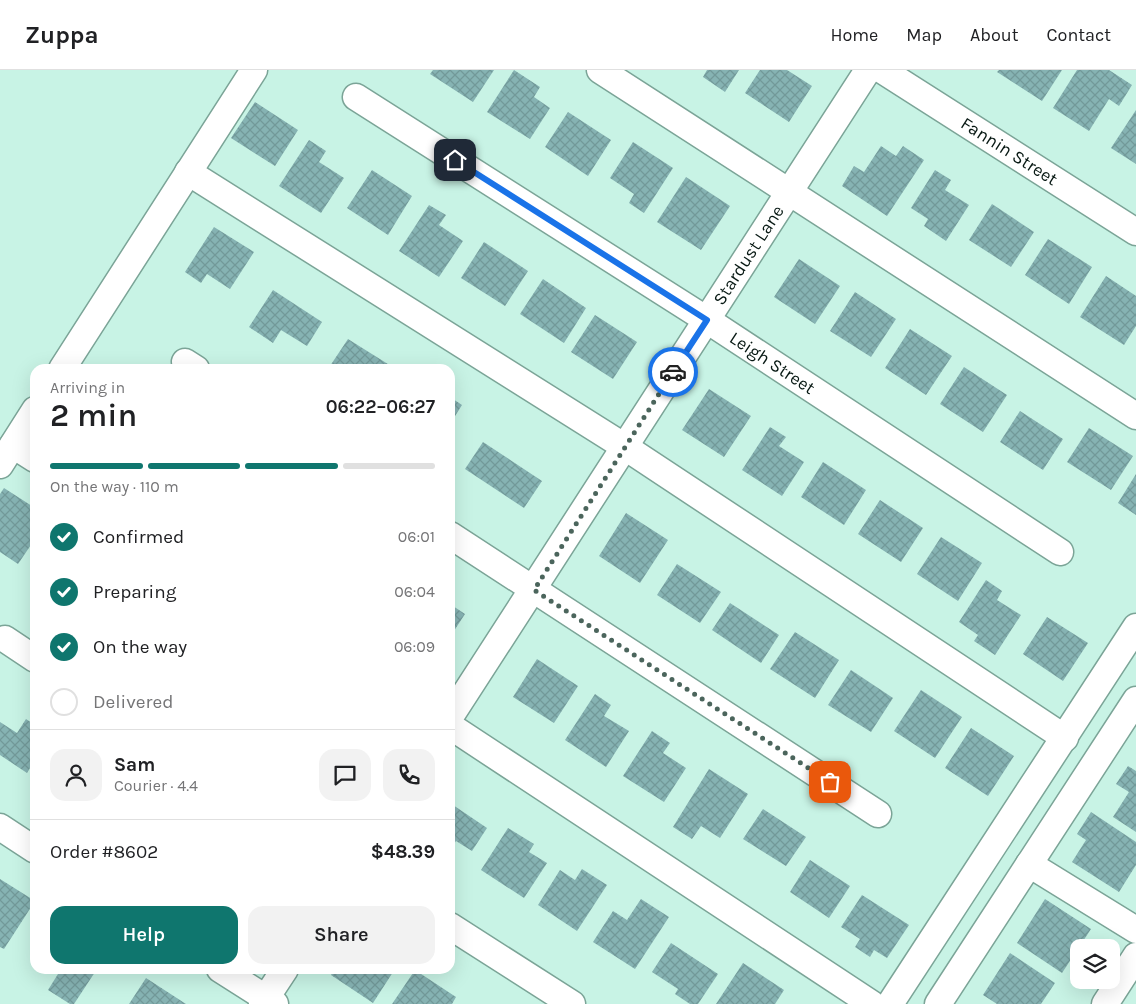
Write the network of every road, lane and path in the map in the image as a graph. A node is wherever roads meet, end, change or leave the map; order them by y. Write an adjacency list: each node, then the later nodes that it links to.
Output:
1 (254, 70): 6 (street)
2 (600, 70): 7 (street)
3 (868, 70): 7 (street, Stardust Lane)
4 (882, 70): 8 (street, Fannin Street)
5 (356, 97): 9 (street, Leigh Street)
6 (188, 172): 10 (street); 13 (street)
7 (788, 193): 9 (street, Stardust Lane); 11 (street)
8 (1136, 232)
9 (707, 320): 13 (street, Stardust Lane); 17 (street, Leigh Street)
10 (65, 364)
11 (1136, 416)
12 (30, 418): 14 (street)
13 (625, 447): 18 (street, Stardust Lane); 25 (street)
14 (6, 455): 15 (street)
15 (30, 458)
16 (455, 538): 18 (street)
17 (1060, 552)
18 (534, 590): 23 (street, Stardust Lane); 26 (street)
19 (1136, 627): 25 (street)
20 (5, 639): 21 (street)
21 (30, 656)
22 (1136, 700): 29 (street)
23 (455, 709)
24 (455, 729): 37 (street)
25 (1066, 738): 38 (street)
26 (878, 814)
27 (0, 827): 28 (street)
28 (30, 847)
29 (1029, 864): 31 (street); 39 (street)
30 (455, 929): 36 (street)
31 (1136, 930)
32 (1136, 956): 40 (street)
33 (227, 974): 35 (street)
34 (282, 974): 35 (street)
35 (268, 1002)
36 (572, 1004)
37 (872, 1004)
38 (890, 1004)
39 (938, 1004)
40 (1105, 1004)

